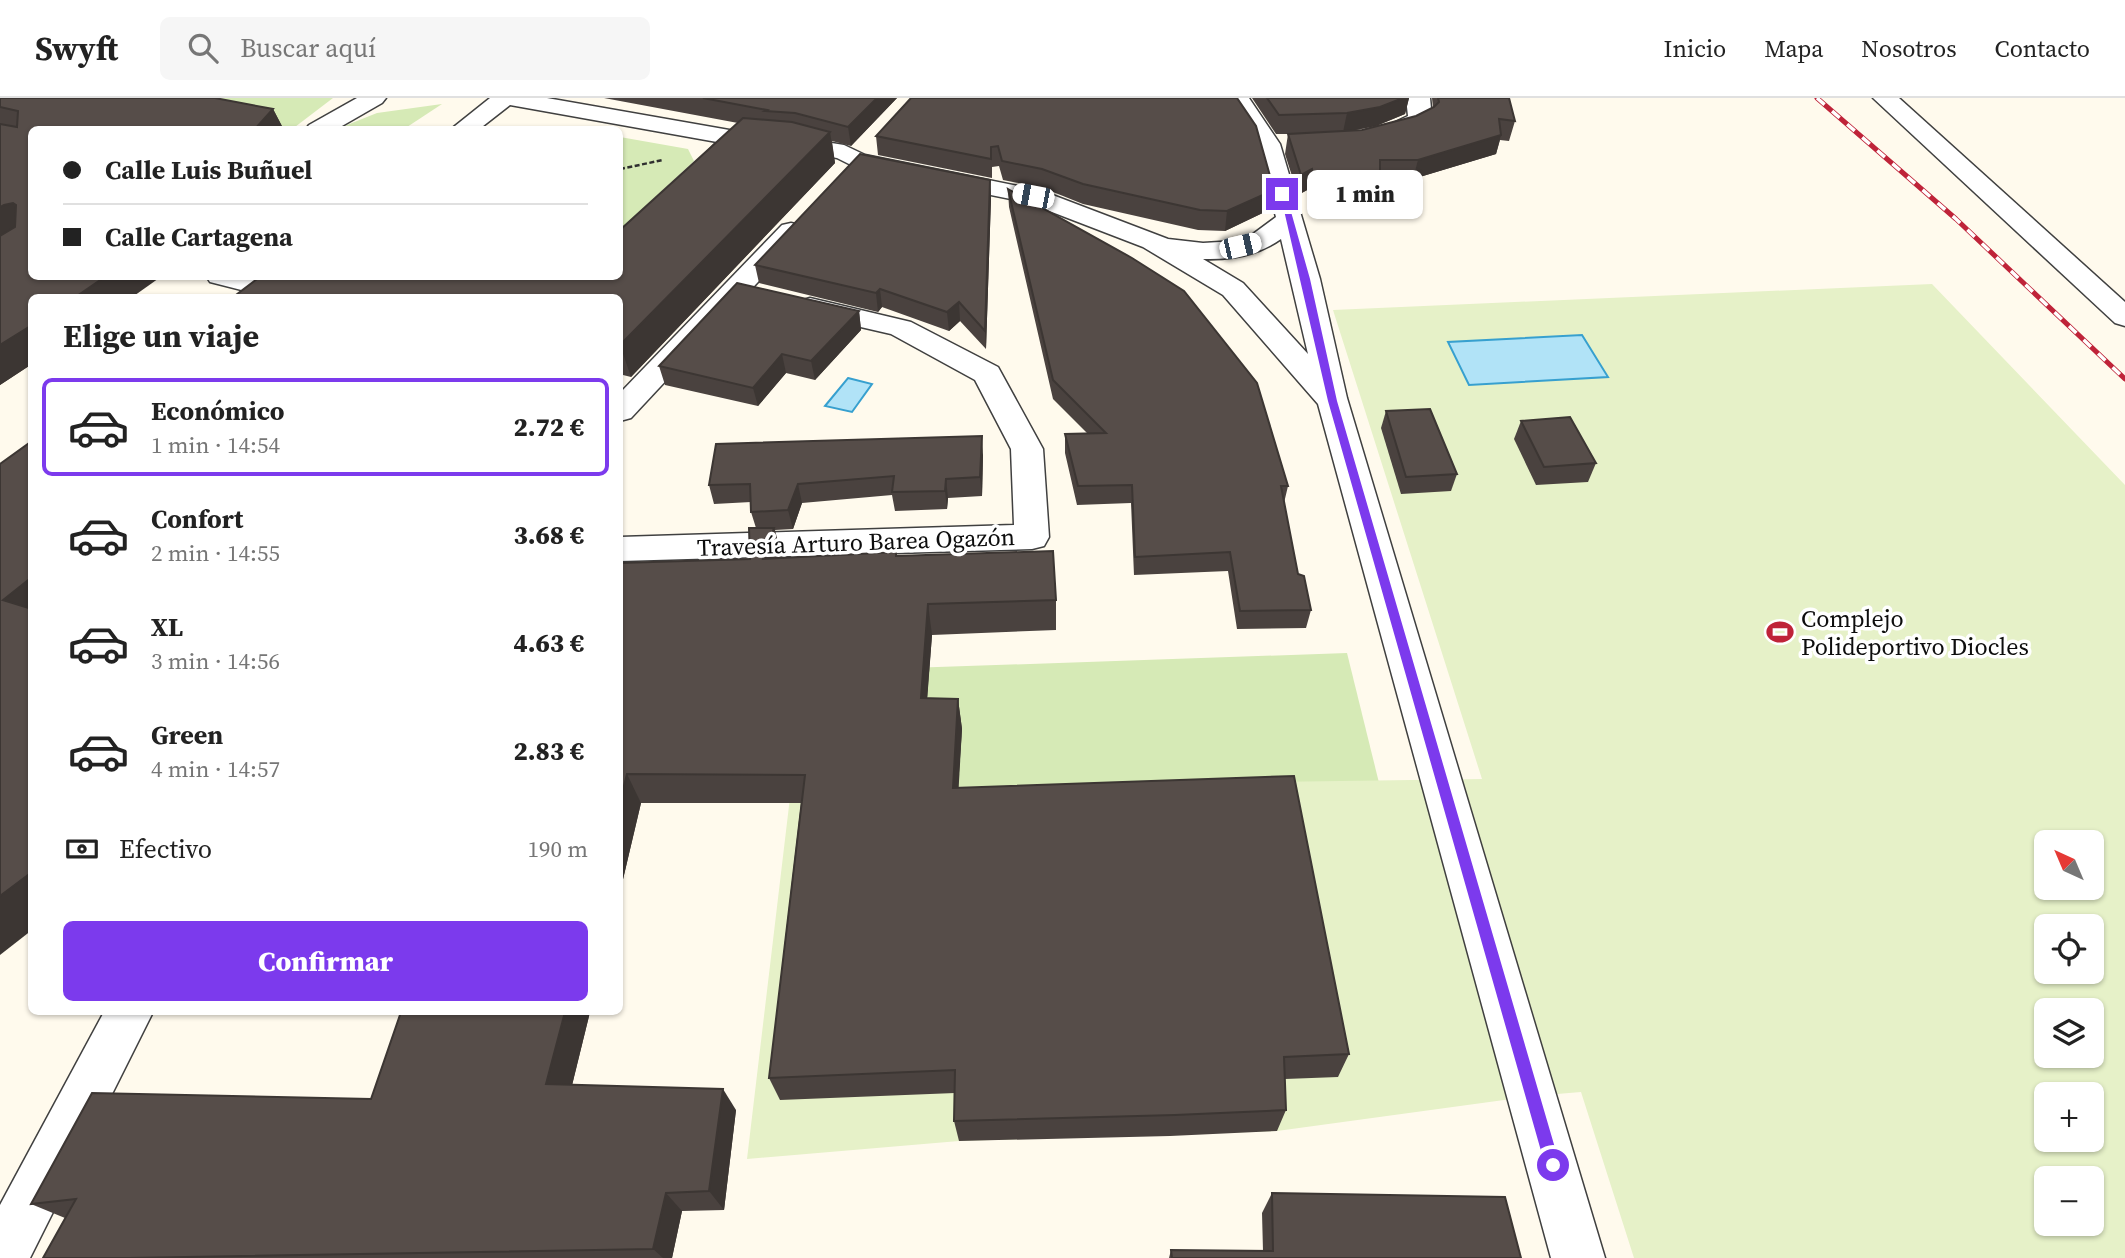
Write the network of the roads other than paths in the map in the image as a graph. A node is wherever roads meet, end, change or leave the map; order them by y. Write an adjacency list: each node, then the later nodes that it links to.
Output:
1 (374, 98): 6 (street)
2 (506, 98): 7 (street); 11 (street)
3 (1237, 98): 10 (street)
4 (1418, 98): 8 (street)
5 (1885, 98): 20 (street)
6 (324, 126)
7 (468, 126)
8 (1362, 141)
9 (1295, 143): 10 (street)
10 (1268, 144): 14 (street)
11 (749, 146): 12 (street); 15 (street)
12 (687, 185)
13 (811, 210): 18 (street)
14 (1289, 220): 15 (street); 23 (street)
15 (1153, 241): 23 (street)
16 (232, 280): 17 (street)
17 (249, 286): 19 (street)
18 (736, 289): 22 (street); 25 (street, Travesía Arturo Barea Ogazón)
19 (289, 294)
20 (2125, 317)
21 (623, 372): 22 (street)
22 (650, 378): 24 (street)
23 (1333, 401): 28 (street)
24 (623, 408)
25 (623, 549)
26 (127, 1015): 27 (street)
27 (1, 1258)
28 (1578, 1258)

